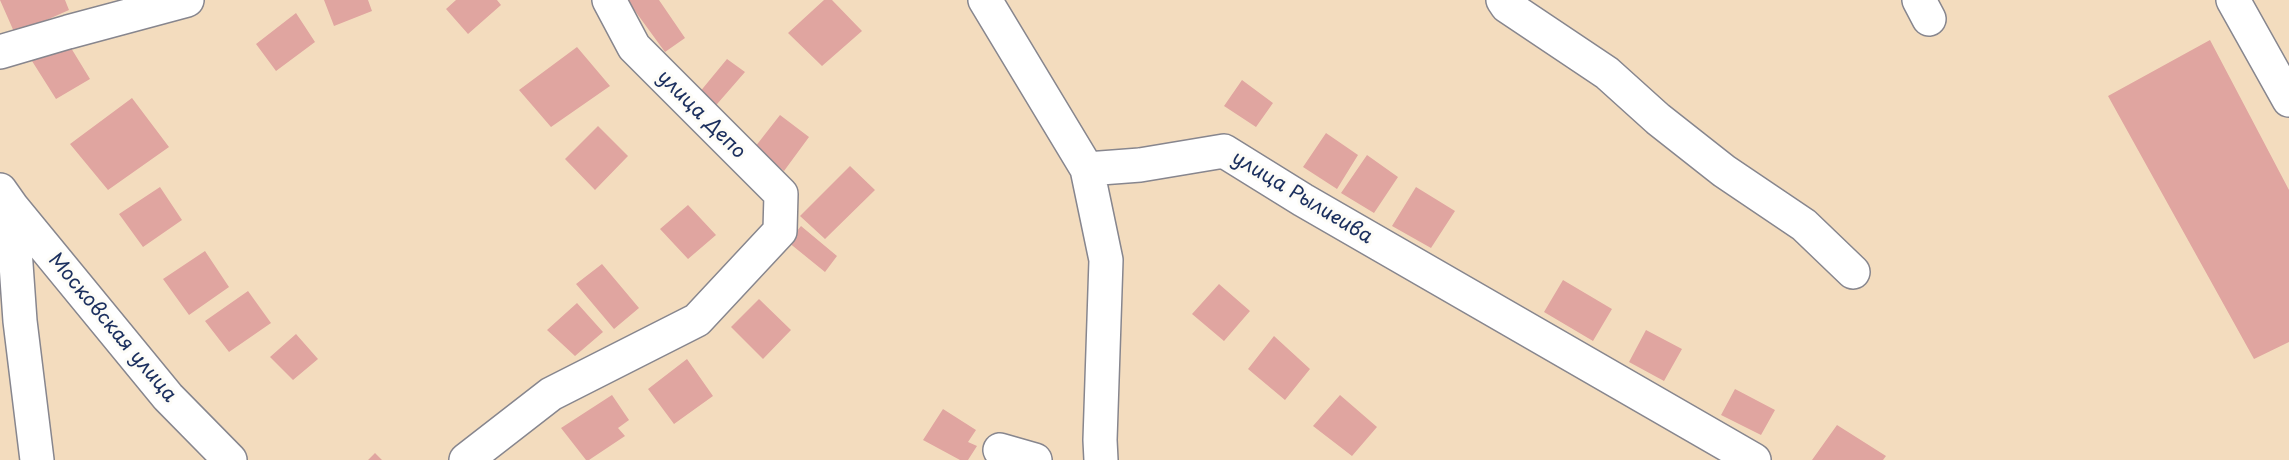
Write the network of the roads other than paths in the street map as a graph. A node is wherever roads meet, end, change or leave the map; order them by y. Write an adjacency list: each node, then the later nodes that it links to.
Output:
1 (187, 0): 6 (street)
2 (609, 0): 14 (street, улица Депо)
3 (985, 0): 8 (street)
4 (1503, 0): 10 (street)
5 (2233, 0): 7 (street)
6 (0, 52)
7 (2289, 100)
8 (1087, 169): 16 (street); 17 (street, улица Рылиеива)
9 (6, 198): 12 (street); 13 (street, Московская улица)
10 (1852, 272)
11 (1000, 450): 15 (street)
12 (37, 460)
13 (230, 460)
14 (466, 460)
15 (1035, 460)
16 (1101, 460)
17 (1754, 460)

